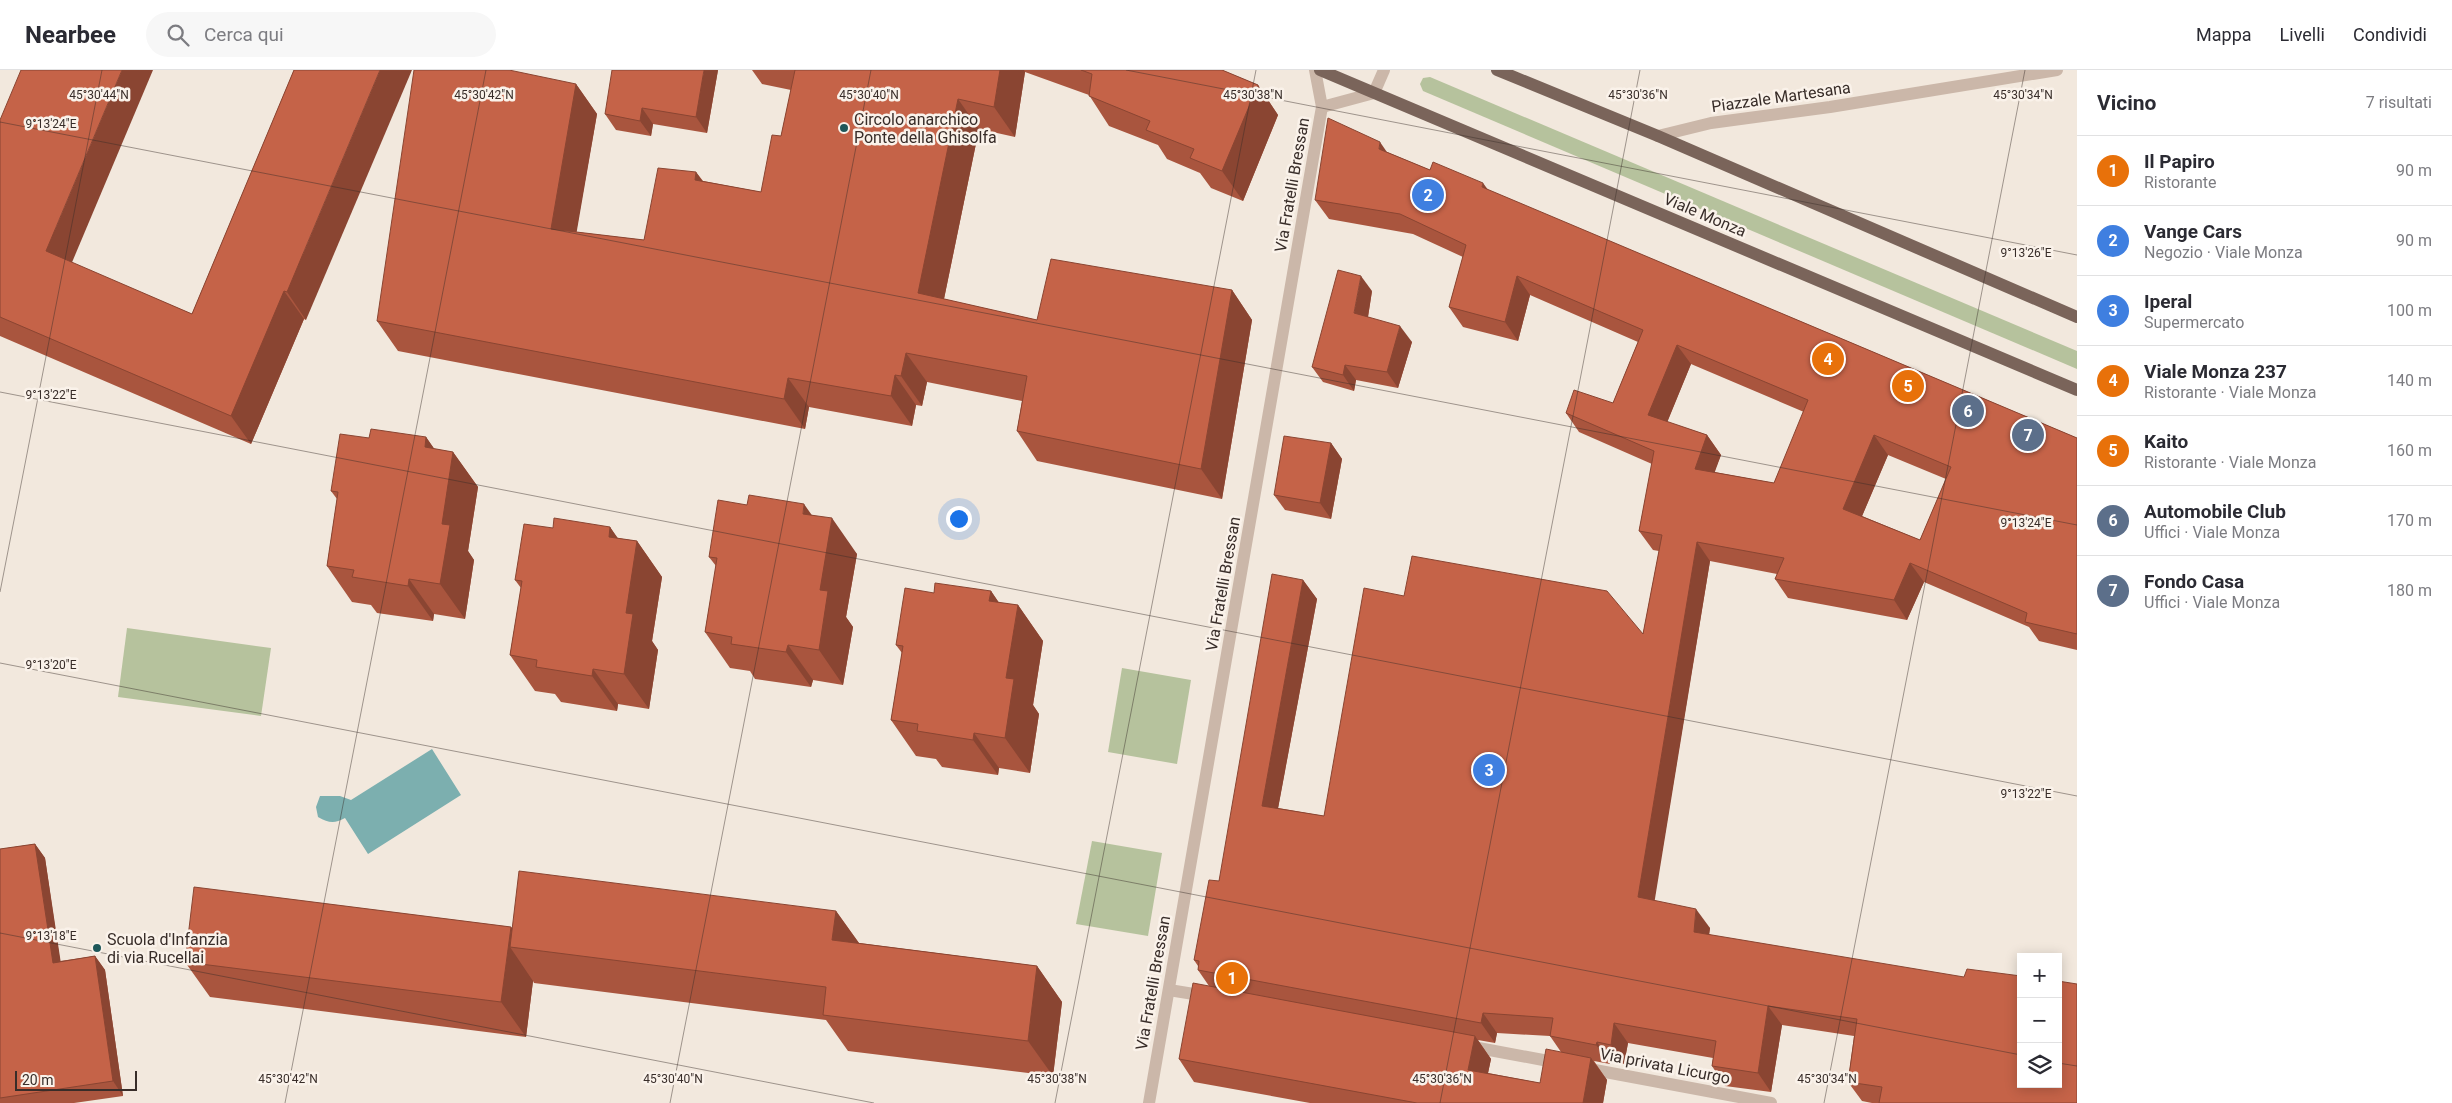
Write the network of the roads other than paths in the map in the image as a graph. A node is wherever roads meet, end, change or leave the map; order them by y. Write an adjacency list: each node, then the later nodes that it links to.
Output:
1 (1315, 70): 7 (street, Via Fratelli Bressan)
2 (1320, 70): 6 (main road, Viale Monza)
3 (1384, 70): 6 (street)
4 (1497, 70): 8 (main road)
5 (2057, 70): 8 (street, Piazzale Martesana)
6 (1374, 93): 7 (street); 10 (main road, Viale Monza)
7 (1322, 106): 11 (street, Via Fratelli Bressan)
8 (1658, 136): 9 (main road)
9 (2077, 317)
10 (2077, 390)
11 (1169, 990): 12 (street); 14 (street, Via Fratelli Bressan)
12 (1222, 1000)
13 (1458, 1044): 15 (street, Via privata Licurgo)
14 (1149, 1103)
15 (1771, 1103)

